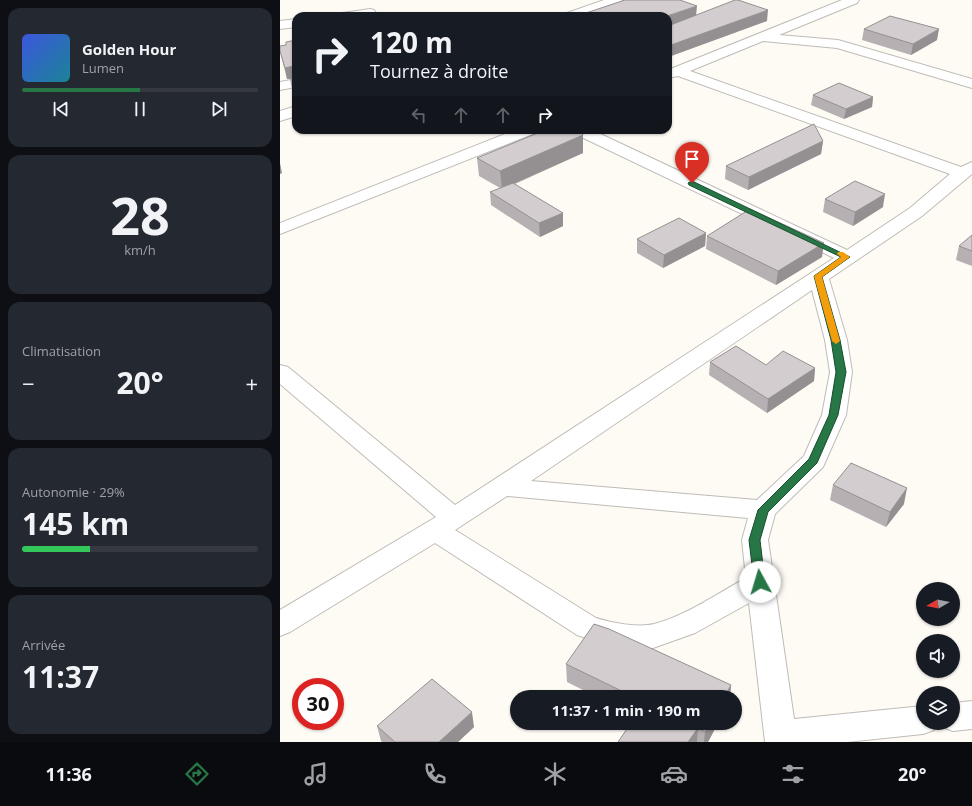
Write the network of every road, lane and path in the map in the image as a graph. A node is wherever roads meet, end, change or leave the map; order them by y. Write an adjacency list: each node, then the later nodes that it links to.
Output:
1 (366, 0): 4 (street)
2 (616, 0): 5 (street)
3 (853, 0): 8 (street)
4 (370, 12)
5 (582, 12)
6 (292, 24): 7 (street)
7 (280, 25)
8 (760, 37): 9 (street); 11 (street)
9 (673, 73): 17 (street)
10 (292, 84): 12 (street)
11 (972, 84)
12 (280, 86)
13 (292, 112): 14 (street)
14 (280, 116)
15 (519, 134): 18 (street)
16 (587, 134): 19 (street)
17 (967, 170): 19 (street)
18 (280, 229)
19 (846, 257): 20 (street)
20 (818, 276): 22 (street); 23 (street)
21 (280, 372): 24 (street)
22 (503, 487): 23 (street); 24 (street)
23 (763, 510): 25 (street)
24 (444, 524): 25 (street); 26 (street)
25 (760, 582): 30 (street)
26 (280, 624)
27 (972, 715): 28 (street)
28 (960, 716)
29 (916, 721): 30 (street)
30 (781, 738)

